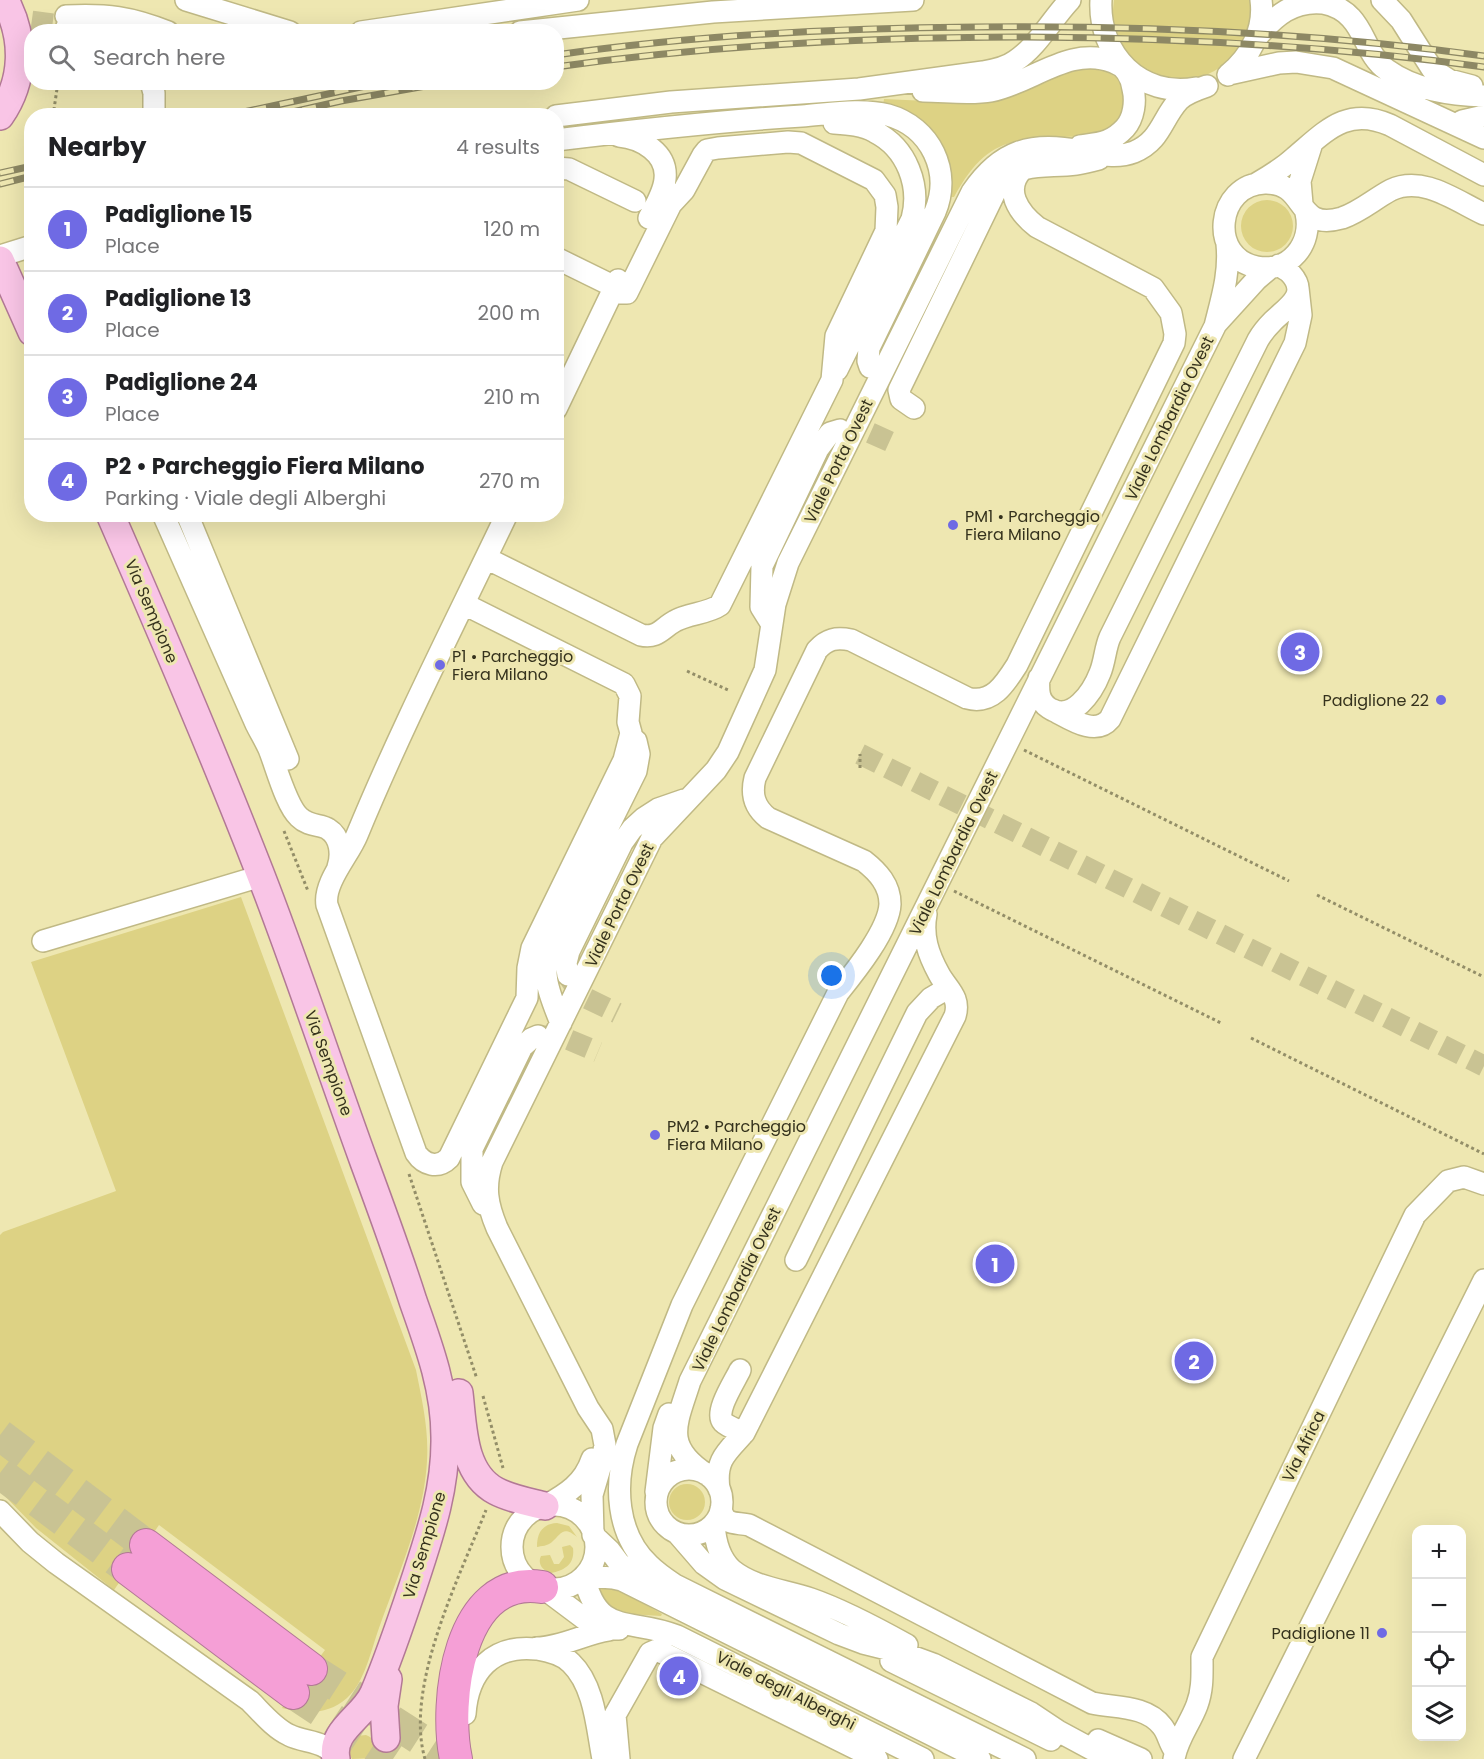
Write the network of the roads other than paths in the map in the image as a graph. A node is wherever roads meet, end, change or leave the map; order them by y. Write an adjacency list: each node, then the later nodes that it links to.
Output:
1 (5, 0): 24 (main road)
2 (186, 0): 11 (street)
3 (578, 0): 12 (street)
4 (913, 0): 13 (street)
5 (1070, 0): 18 (street)
6 (1101, 0): 15 (street)
7 (1261, 0): 14 (street)
8 (1382, 0): 20 (street)
9 (75, 24): 10 (street)
10 (145, 24)
11 (264, 24)
12 (415, 24)
13 (564, 27)
14 (1257, 37): 16 (street); 21 (street)
15 (1123, 66): 17 (street); 18 (street); 34 (street, Viale Porta Ovest)
16 (1229, 74): 17 (street, Viale Porta Ovest); 26 (street)
17 (1207, 86): 35 (street, Viale Porta Ovest)
18 (859, 88): 23 (street)
19 (152, 90): 22 (street)
20 (1484, 90)
21 (1484, 96)
22 (154, 108)
23 (564, 115)
24 (0, 116)
25 (1484, 116): 28 (street)
26 (1439, 117): 28 (street); 31 (street)
27 (765, 118): 30 (street); 53 (street); 54 (street)
28 (1462, 121): 29 (street)
29 (1484, 122)
30 (591, 136): 32 (street); 49 (street)
31 (1484, 138)
32 (564, 139)
33 (1313, 141): 38 (street); 39 (street); 41 (street)
34 (1068, 148): 35 (street, Viale Porta Ovest); 64 (street, Viale Porta Ovest)
35 (1112, 157): 37 (street)
36 (564, 169): 40 (street)
37 (1023, 169): 56 (street); 118 (street)
38 (1484, 176)
39 (1256, 184): 41 (street); 43 (street)
40 (635, 201)
41 (1304, 208): 42 (street); 48 (street)
42 (1484, 214)
43 (1227, 244): 48 (street); 52 (street, Viale Lombardia Ovest)
44 (24, 248): 45 (street)
45 (0, 256)
46 (0, 261): 51 (main road)
47 (564, 261): 49 (street)
48 (1274, 267): 50 (street); 52 (street, Viale Lombardia Ovest)
49 (617, 284): 54 (street); 55 (street)
50 (1298, 288): 66 (street); 66 (street)
51 (24, 314)
52 (1215, 326): 65 (street, Viale Lombardia Ovest)
53 (870, 367)
54 (832, 380): 62 (street)
55 (564, 393)
56 (914, 408)
57 (840, 430): 64 (street)
58 (113, 522): 72 (main road, Via Sempione)
59 (167, 522): 70 (street)
60 (190, 522): 70 (street)
61 (503, 522): 62 (street)
62 (486, 558): 63 (street)
63 (464, 604): 67 (street); 69 (street)
64 (771, 623): 68 (street, Viale Porta Ovest)
65 (1039, 678): 66 (street); 73 (street, Viale Lombardia Ovest)
66 (1053, 710)
67 (631, 733): 71 (street); 77 (street)
68 (687, 799): 75 (street); 77 (street, Viale Porta Ovest)
69 (366, 811): 70 (street); 71 (street)
70 (327, 828): 71 (street)
71 (338, 868)
72 (261, 876): 74 (street); 82 (main road, Via Sempione)
73 (928, 904): 76 (street); 85 (street, Viale Lombardia Ovest)
74 (42, 941)
75 (568, 975)
76 (948, 988): 81 (street); 87 (street)
77 (561, 1023): 80 (street, Viale Porta Ovest)
78 (538, 1036): 80 (street)
79 (1480, 1178): 109 (street, Via Africa)
80 (496, 1228): 86 (street, Viale Porta Ovest)
81 (796, 1260)
82 (405, 1276): 90 (main road); 99 (main road, Via Sempione)
83 (1484, 1280): 122 (street)
84 (740, 1370): 87 (street)
85 (690, 1381): 88 (street, Viale Lombardia Ovest); 89 (street, Viale Lombardia Ovest)
86 (588, 1408): 90 (street, Viale Porta Ovest); 92 (street, Viale Porta Ovest)
87 (744, 1433): 89 (street)
88 (655, 1498): 89 (street); 93 (street)
89 (715, 1499): 93 (street); 103 (street); 109 (street, Viale Lombardia Ovest)
90 (545, 1506): 92 (street); 96 (street)
91 (0, 1511): 105 (street, Via Sempione)
92 (593, 1534): 95 (street); 97 (street)
93 (678, 1534): 101 (street)
94 (137, 1557): 104 (highway)
95 (584, 1576): 96 (street); 97 (street); 98 (street, Viale degli Alberghi)
96 (542, 1587): 100 (street, Viale degli Alberghi); 111 (highway)
97 (664, 1601): 117 (street)
98 (646, 1627): 100 (street, Viale degli Alberghi); 116 (street, Viale degli Alberghi)
99 (399, 1628): 107 (main road, Via Sempione); 108 (main road, Via Sempione)
100 (611, 1630): 102 (street)
101 (839, 1634): 103 (street); 119 (street)
102 (531, 1649): 112 (street); 113 (street)
103 (933, 1664): 106 (street)
104 (302, 1681)
105 (250, 1701): 107 (street, Via Sempione); 110 (street, Via Sempione)
106 (1030, 1713): 120 (street); 121 (street)
107 (347, 1728): 108 (main road); 110 (main road, Via Sempione)
108 (388, 1751)
109 (1174, 1755)
110 (335, 1757)
111 (456, 1759)
112 (470, 1759)
113 (603, 1759)
114 (619, 1759): 115 (street)
115 (877, 1759)
116 (923, 1759)
117 (980, 1759)
118 (1025, 1759)
119 (1089, 1759)
120 (1110, 1759)
121 (1142, 1759)
122 (1244, 1759)

